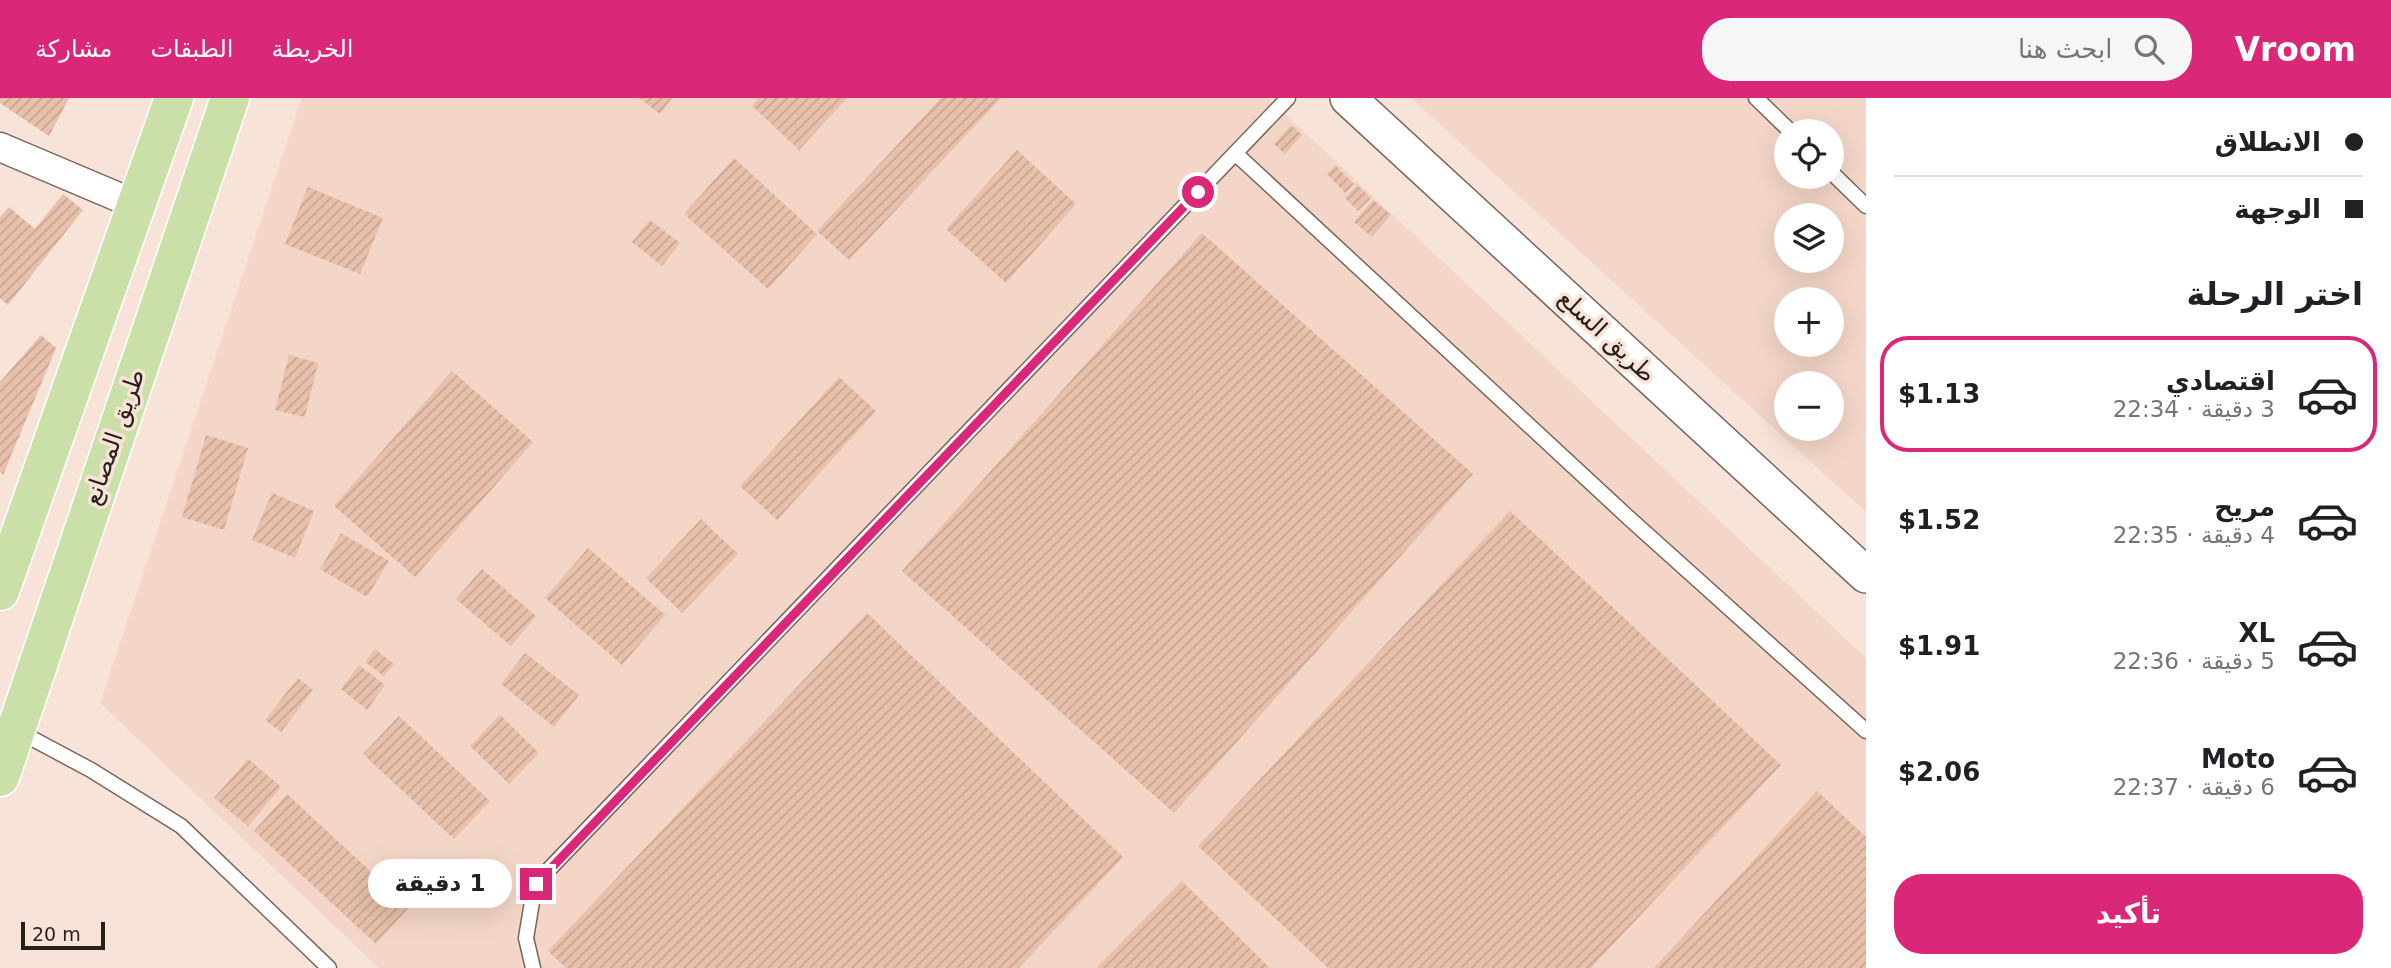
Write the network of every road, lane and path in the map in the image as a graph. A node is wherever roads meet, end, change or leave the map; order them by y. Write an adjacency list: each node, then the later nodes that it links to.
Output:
1 (174, 98): 10 (main road)
2 (230, 98): 14 (main road, طريق المصانع)
3 (1288, 98): 8 (lane)
4 (1348, 98): 13 (street, طريق السلع)
5 (1756, 98): 6 (lane)
6 (1778, 119)
7 (0, 147): 10 (street)
8 (1235, 153): 15 (lane); 18 (lane)
9 (1844, 185): 11 (lane)
10 (137, 205): 12 (main road)
11 (1866, 206)
12 (3, 571)
13 (1866, 575)
14 (15, 730): 16 (main road, طريق المصانع); 17 (lane)
15 (1866, 731)
16 (0, 777)
17 (329, 968)
18 (533, 968)

